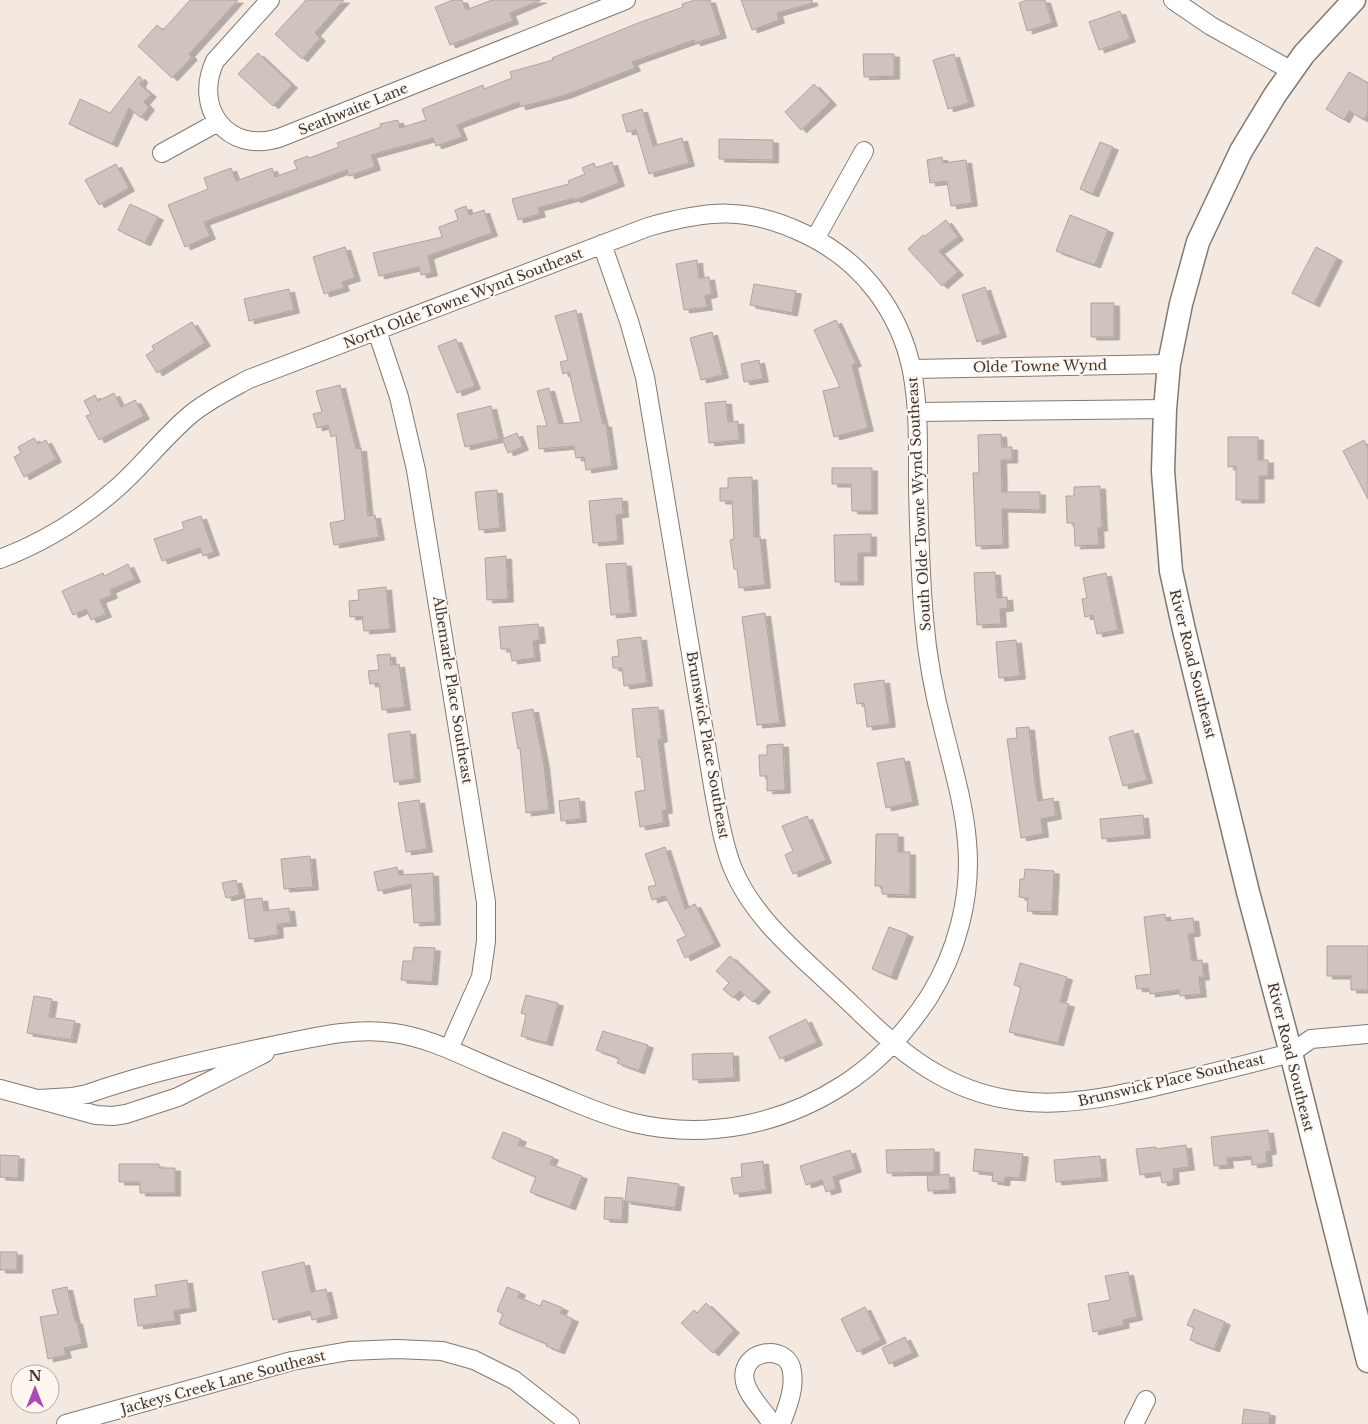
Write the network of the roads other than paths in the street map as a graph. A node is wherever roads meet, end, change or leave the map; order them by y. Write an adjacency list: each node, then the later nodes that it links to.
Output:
1 (270, 0): 6 (street, Seathwaite Lane)
2 (626, 0): 6 (street, Seathwaite Lane)
3 (1173, 0): 5 (street)
4 (1354, 0): 5 (main road, River Road Southeast)
5 (1292, 70): 12 (main road, River Road Southeast)
6 (218, 122): 8 (street)
7 (864, 151): 9 (street)
8 (162, 153)
9 (816, 239): 10 (street, North Olde Towne Wynd Southeast); 13 (street, North Olde Towne Wynd Southeast)
10 (602, 244): 11 (street, North Olde Towne Wynd Southeast); 19 (street, Brunswick Place Southeast)
11 (376, 331): 16 (street, North Olde Towne Wynd Southeast); 20 (street, Albemarle Place Southeast)
12 (1169, 364): 13 (street, Olde Towne Wynd); 14 (main road, River Road Southeast)
13 (912, 369): 15 (street, South Olde Towne Wynd Southeast)
14 (1165, 409): 15 (street); 21 (main road, River Road Southeast)
15 (917, 412): 19 (street, South Olde Towne Wynd Southeast)
16 (0, 560)
17 (1368, 1034): 21 (street)
18 (285, 1043): 20 (street, South Olde Towne Wynd Southeast); 23 (street, South Olde Towne Wynd Southeast); 23 (street, South Olde Towne Wynd Southeast)
19 (894, 1044): 20 (street, South Olde Towne Wynd Southeast); 21 (street, Brunswick Place Southeast)
20 (449, 1049)
21 (1291, 1053): 24 (main road, River Road Southeast)
22 (0, 1089): 23 (street, South Olde Towne Wynd Southeast)
23 (40, 1099)
24 (1368, 1361)
25 (1146, 1400): 31 (street)
26 (88, 1421): 27 (street, Jackeys Creek Lane Southeast); 28 (street, Jackeys Creek Lane Southeast)
27 (66, 1424)
28 (570, 1424)
29 (772, 1424): 30 (street)
30 (781, 1424)
31 (1134, 1424)

